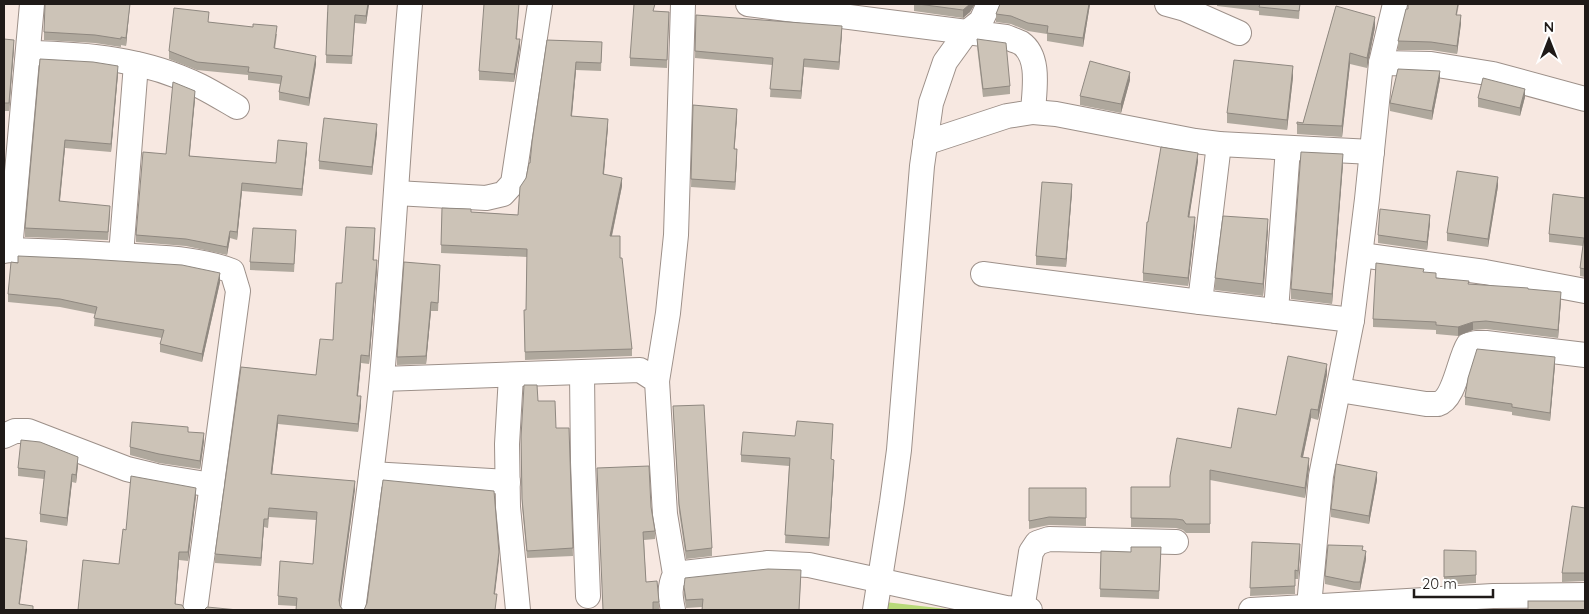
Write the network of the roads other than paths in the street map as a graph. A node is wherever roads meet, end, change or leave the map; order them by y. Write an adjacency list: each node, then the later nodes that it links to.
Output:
1 (32, 4): 12 (street)
2 (410, 4): 22 (street)
3 (540, 4): 22 (street)
4 (683, 4): 35 (street)
5 (748, 4): 9 (street)
6 (989, 4): 10 (street)
7 (1167, 4): 11 (street)
8 (1395, 4): 13 (street)
9 (791, 6): 10 (street)
10 (966, 33): 17 (street); 18 (street)
11 (1239, 33)
12 (28, 53): 14 (street); 23 (street)
13 (1381, 63): 15 (street); 21 (street)
14 (136, 64): 16 (street); 24 (street)
15 (1585, 99)
16 (237, 106)
17 (1034, 112): 18 (street); 19 (street)
18 (925, 143): 43 (street)
19 (1219, 144): 20 (street); 28 (street)
20 (1288, 148): 21 (street); 29 (street)
21 (1372, 152): 25 (street)
22 (396, 193): 34 (street)
23 (7, 250): 24 (street)
24 (121, 255): 40 (street)
25 (1361, 255): 27 (street); 30 (street)
26 (983, 274): 28 (street)
27 (1585, 291)
28 (1200, 302): 29 (street)
29 (1276, 311): 30 (street)
30 (1352, 320): 36 (street)
31 (1585, 355): 36 (street)
32 (582, 373): 33 (street); 35 (street); 44 (street)
33 (511, 376): 34 (street); 39 (street)
34 (382, 379): 38 (street)
35 (657, 381): 42 (street)
36 (1339, 390): 47 (street)
37 (4, 436): 40 (street)
38 (372, 474): 39 (street); 49 (street)
39 (508, 482): 50 (street)
40 (212, 485): 48 (street)
41 (1176, 542): 53 (street)
42 (675, 574): 43 (street); 51 (street)
43 (879, 581): 52 (street); 53 (street)
44 (588, 596)
45 (1585, 596): 46 (street)
46 (1520, 603): 47 (street)
47 (1309, 606): 54 (street)
48 (195, 610)
49 (353, 610)
50 (518, 610)
51 (673, 610)
52 (875, 610)
53 (1026, 610)
54 (1251, 610)

